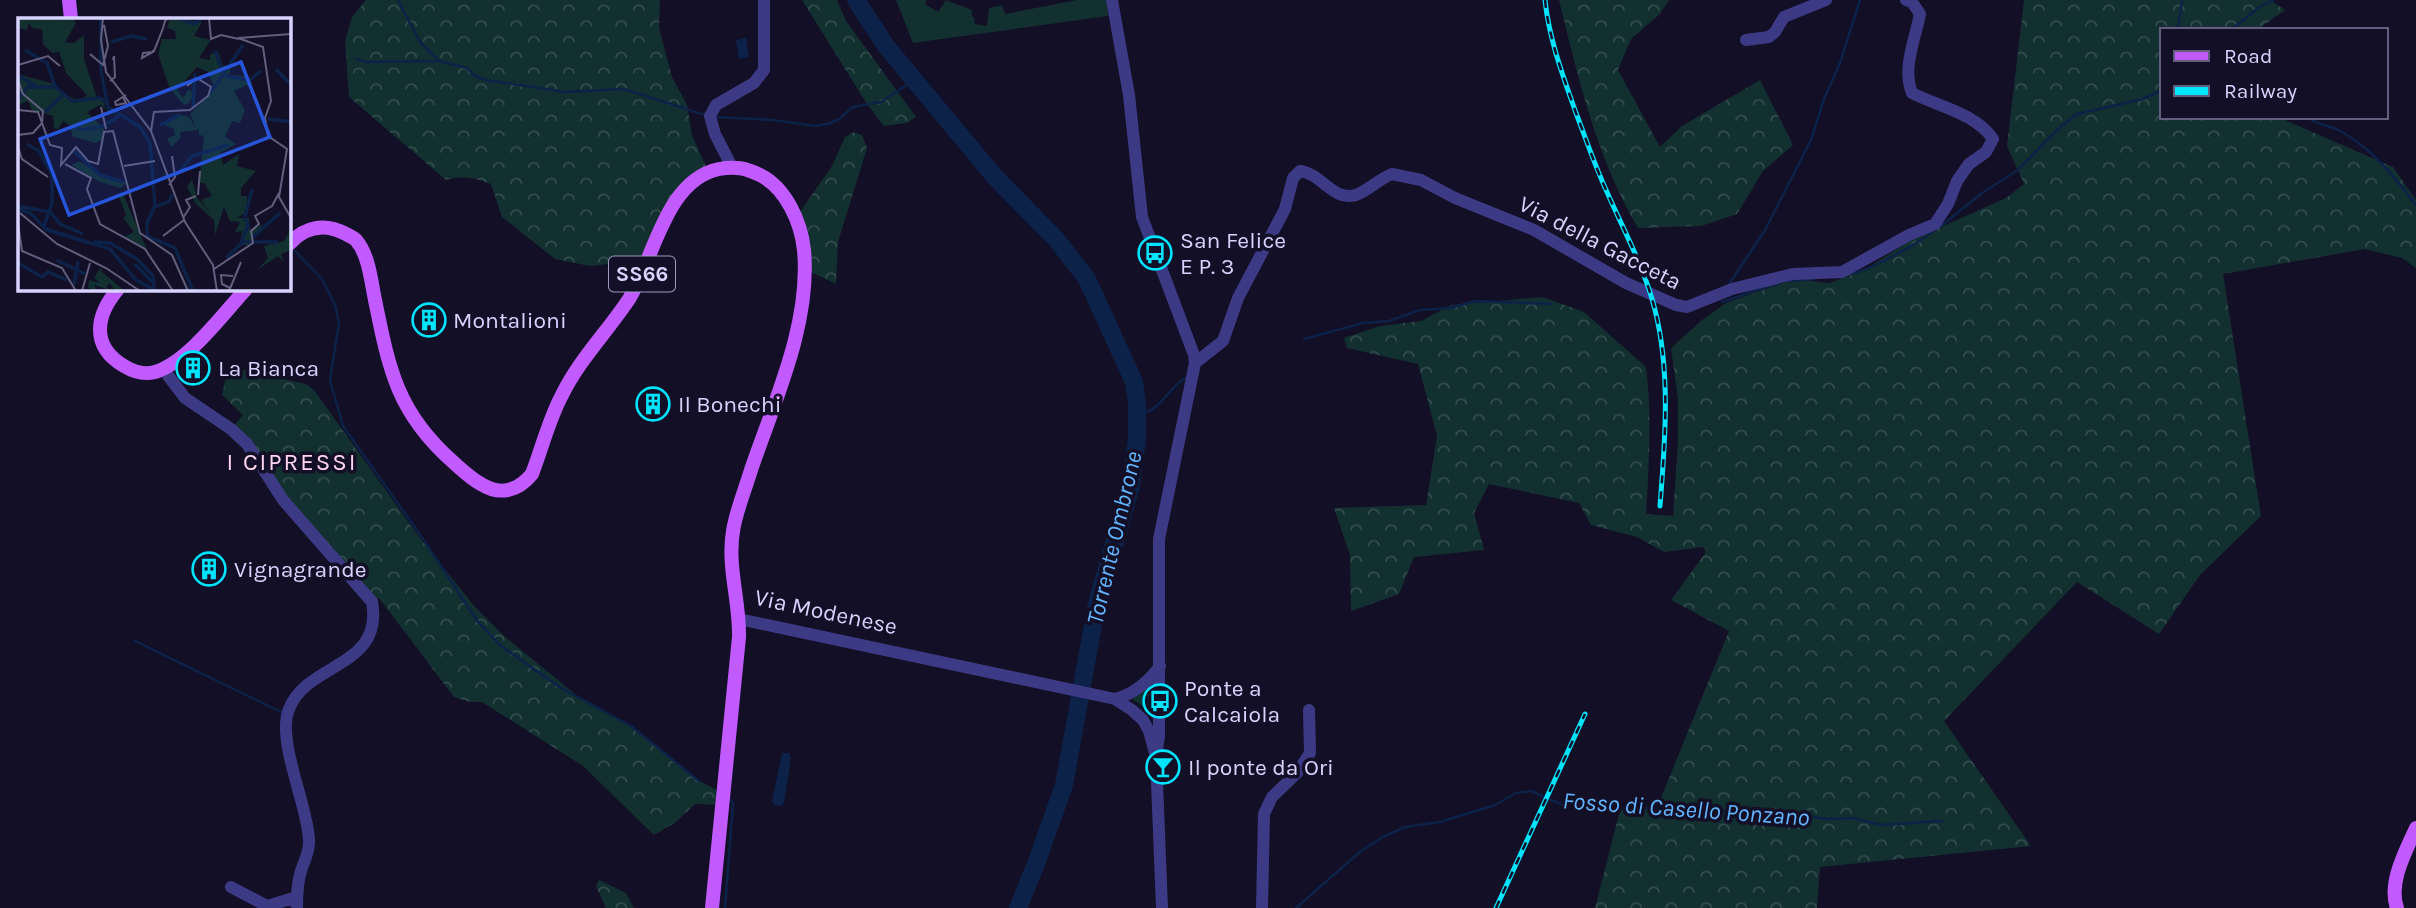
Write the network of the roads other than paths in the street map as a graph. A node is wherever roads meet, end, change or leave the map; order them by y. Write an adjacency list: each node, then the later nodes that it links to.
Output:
1 (69, 0): 6 (main road)
2 (764, 0): 8 (street)
3 (1112, 0): 12 (street)
4 (1826, 0): 7 (street)
5 (1906, 0): 12 (street, Via della Gacceta)
6 (71, 18)
7 (1746, 40)
8 (733, 167): 9 (main road, SS66); 14 (main road, Via Modenese)
9 (290, 243)
10 (117, 290): 13 (main road)
11 (245, 290): 13 (main road)
12 (1195, 363): 15 (street)
13 (163, 369): 21 (street)
14 (740, 619): 16 (street, Via Modenese); 22 (main road)
15 (1160, 666): 16 (street); 18 (street)
16 (1109, 698): 18 (street)
17 (1309, 710): 24 (street)
18 (1156, 757): 23 (street)
19 (2416, 828): 25 (main road)
20 (231, 887): 21 (street)
21 (297, 903)
22 (712, 908)
23 (1162, 908)
24 (1262, 908)
25 (2397, 908)

